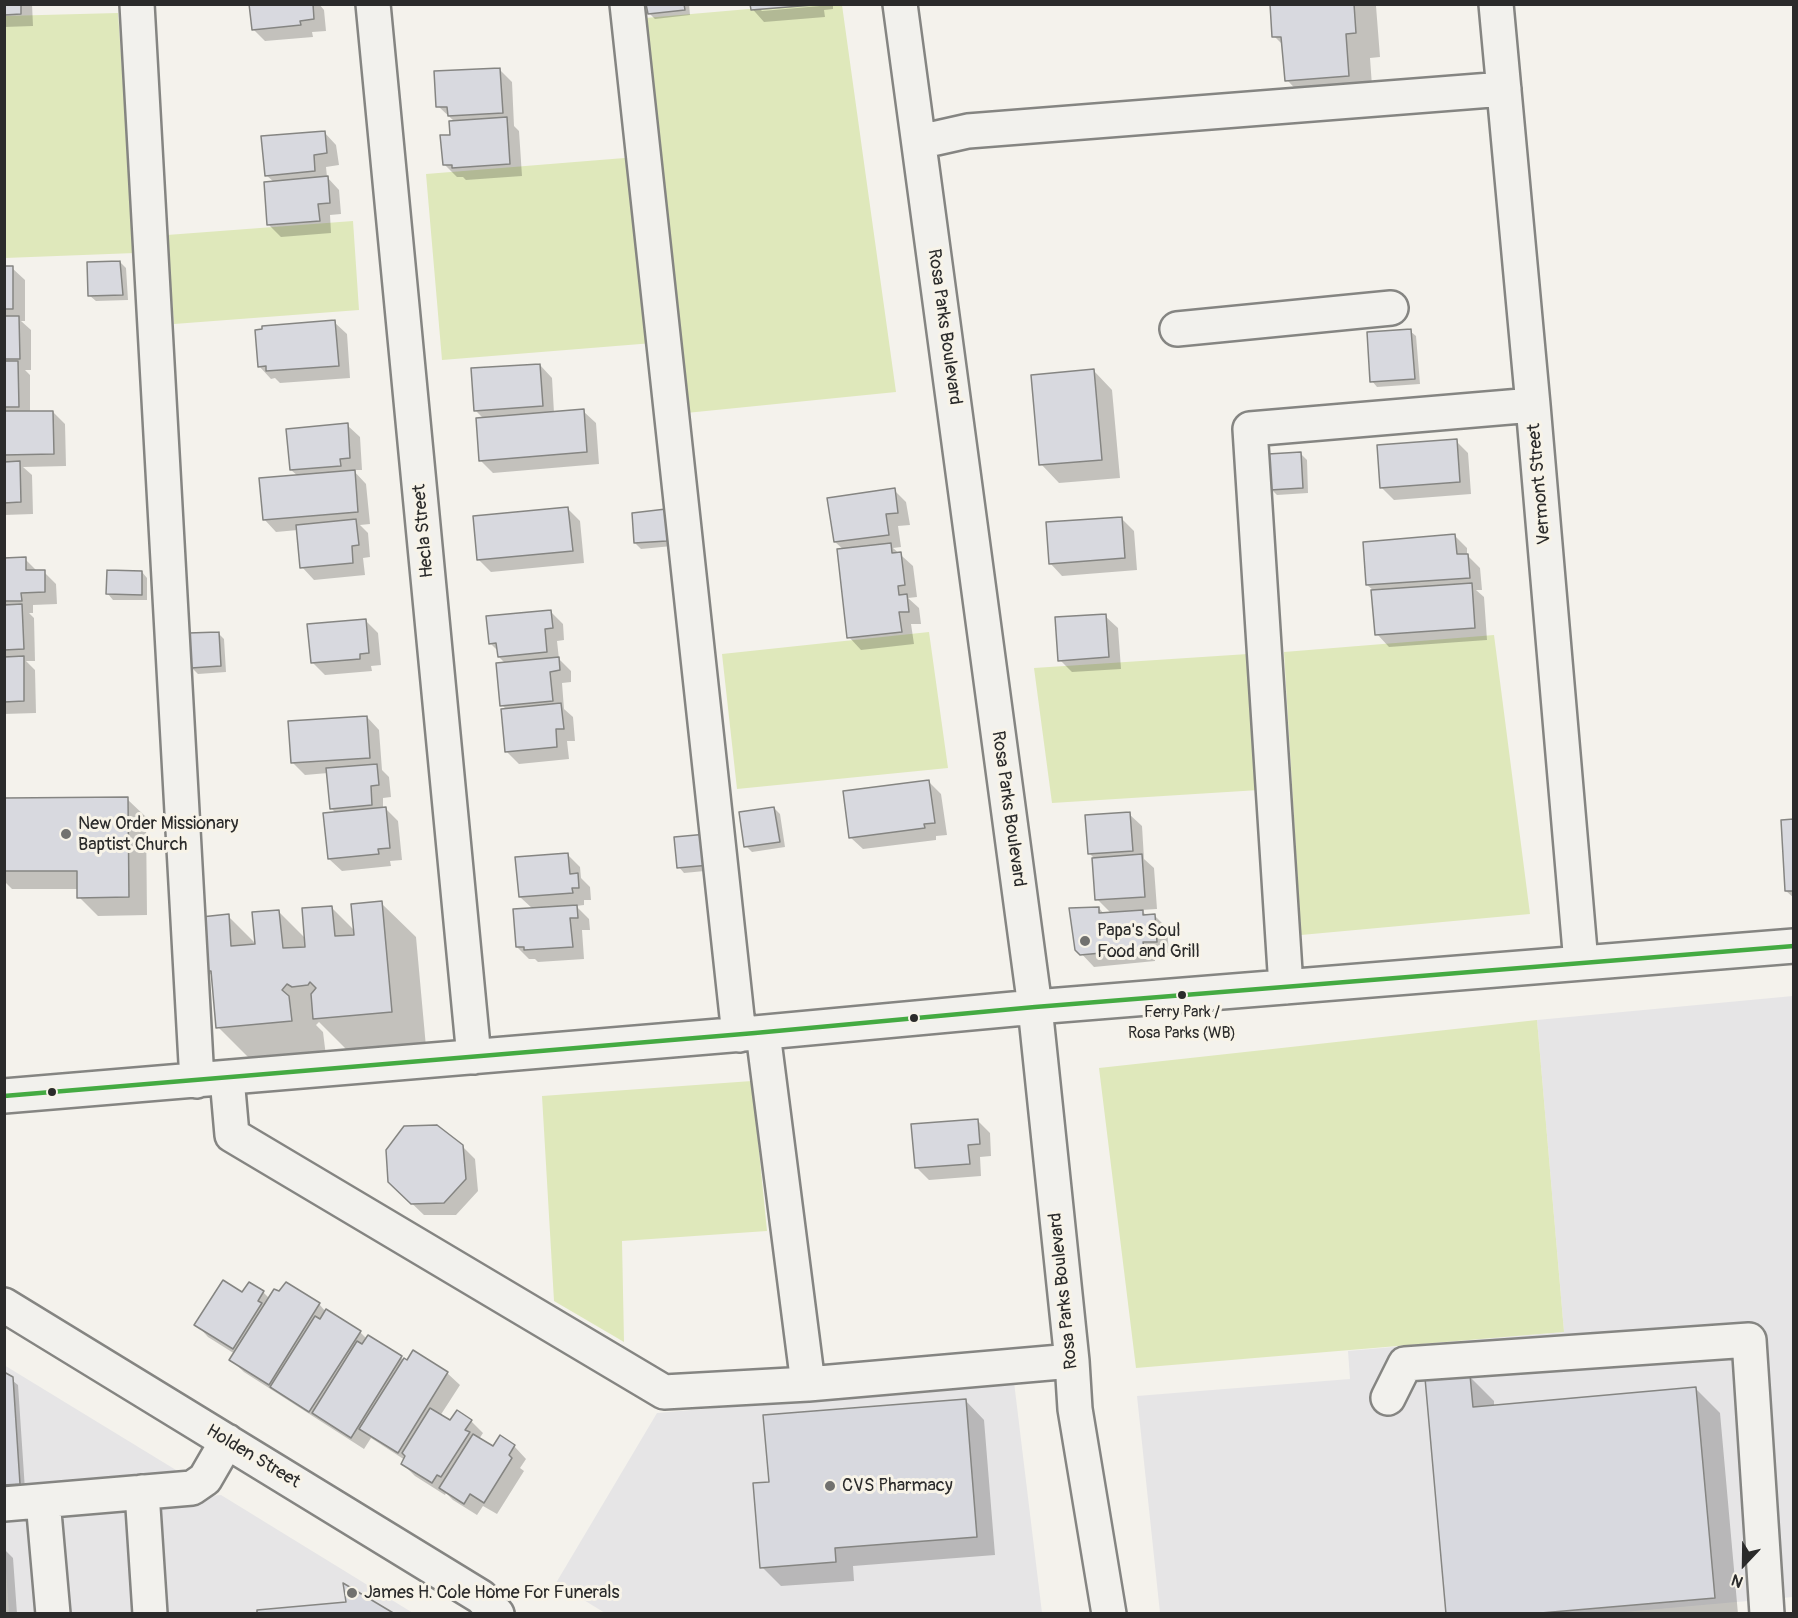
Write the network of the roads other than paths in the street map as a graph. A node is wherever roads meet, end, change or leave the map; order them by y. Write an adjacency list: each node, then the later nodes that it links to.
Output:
1 (137, 4): 17 (street)
2 (373, 4): 16 (street, Hecla Street)
3 (627, 4): 15 (street)
4 (900, 4): 7 (street, Rosa Parks Boulevard)
5 (1496, 4): 6 (street, Vermont Street)
6 (1504, 89): 7 (street); 10 (street, Vermont Street)
7 (919, 142): 14 (street, Rosa Parks Boulevard)
8 (1391, 308): 9 (street)
9 (1177, 328)
10 (1533, 405): 12 (street, Vermont Street); 13 (street)
11 (1794, 946): 12 (street)
12 (1581, 963): 13 (street)
13 (1286, 987): 14 (street)
14 (1035, 1007): 15 (street); 20 (street, Rosa Parks Boulevard)
15 (751, 1034): 16 (street); 21 (street)
16 (474, 1057): 17 (street)
17 (212, 1079): 18 (street); 21 (street)
18 (4, 1096)
19 (4, 1305): 23 (street, Holden Street)
20 (1072, 1362): 21 (street); 31 (street, Rosa Parks Boulevard)
21 (808, 1384)
22 (1388, 1398): 32 (street)
23 (226, 1441): 24 (street); 27 (street, Holden Street)
24 (142, 1492): 25 (street); 29 (street)
25 (43, 1501): 26 (street); 28 (street)
26 (4, 1504)
27 (489, 1605): 30 (street, Holden Street)
28 (53, 1614)
29 (150, 1614)
30 (518, 1614)
31 (1109, 1614)
32 (1767, 1614)

